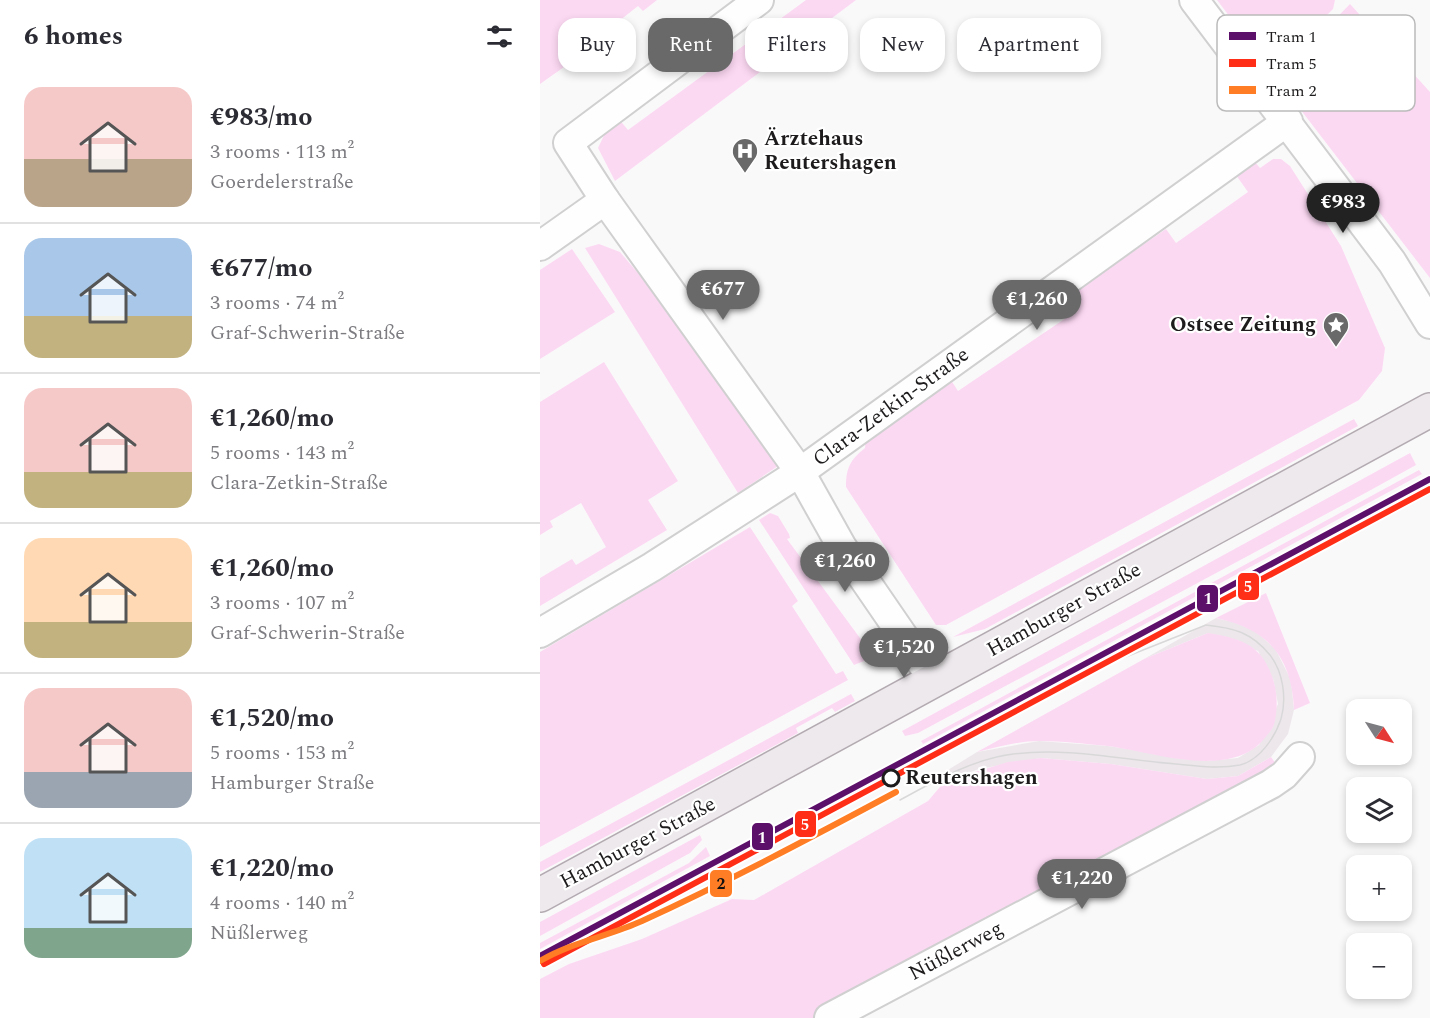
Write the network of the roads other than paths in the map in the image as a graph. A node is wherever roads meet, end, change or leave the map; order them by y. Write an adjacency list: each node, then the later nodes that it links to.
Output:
1 (759, 0): 6 (street)
2 (1194, 0): 3 (street)
3 (1217, 35)
4 (1268, 111): 5 (street)
5 (1279, 128): 8 (street); 10 (street, Clara-Zetkin-Straße)
6 (605, 200): 7 (street); 10 (street)
7 (540, 246)
8 (1430, 324)
9 (1430, 410): 12 (main road, Hamburger Straße)
10 (800, 472): 11 (street, Clara-Zetkin-Straße); 12 (street)
11 (540, 633)
12 (934, 681): 14 (main road, Hamburger Straße)
13 (1300, 757): 15 (street, Nüßlerweg)
14 (540, 895)
15 (829, 1018)

